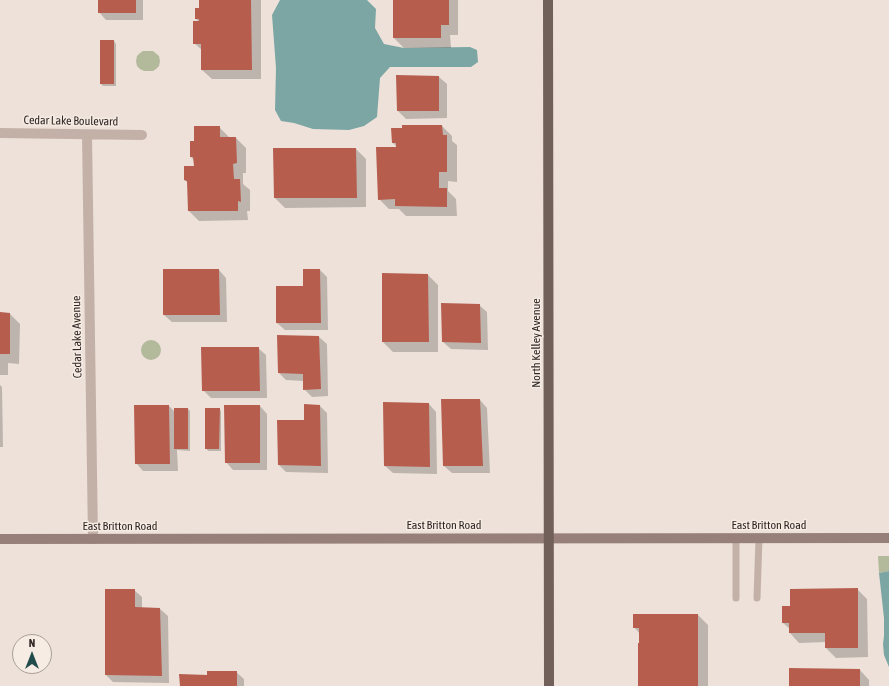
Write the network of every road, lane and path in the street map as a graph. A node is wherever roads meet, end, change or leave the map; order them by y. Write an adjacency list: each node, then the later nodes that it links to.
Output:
1 (548, 0): 5 (main road, North Kelley Avenue)
2 (0, 133): 3 (street, Cedar Lake Boulevard)
3 (86, 135): 4 (street, Cedar Lake Boulevard); 10 (street, Cedar Lake Avenue)
4 (142, 135)
5 (549, 538): 6 (main road, East Britton Road); 10 (main road, East Britton Road); 13 (main road, North Kelley Avenue)
6 (736, 538): 7 (main road, East Britton Road); 11 (lane)
7 (759, 538): 8 (main road, East Britton Road); 12 (lane)
8 (889, 538)
9 (0, 539): 10 (main road, East Britton Road)
10 (93, 539)
11 (736, 598)
12 (757, 598)
13 (549, 686)

